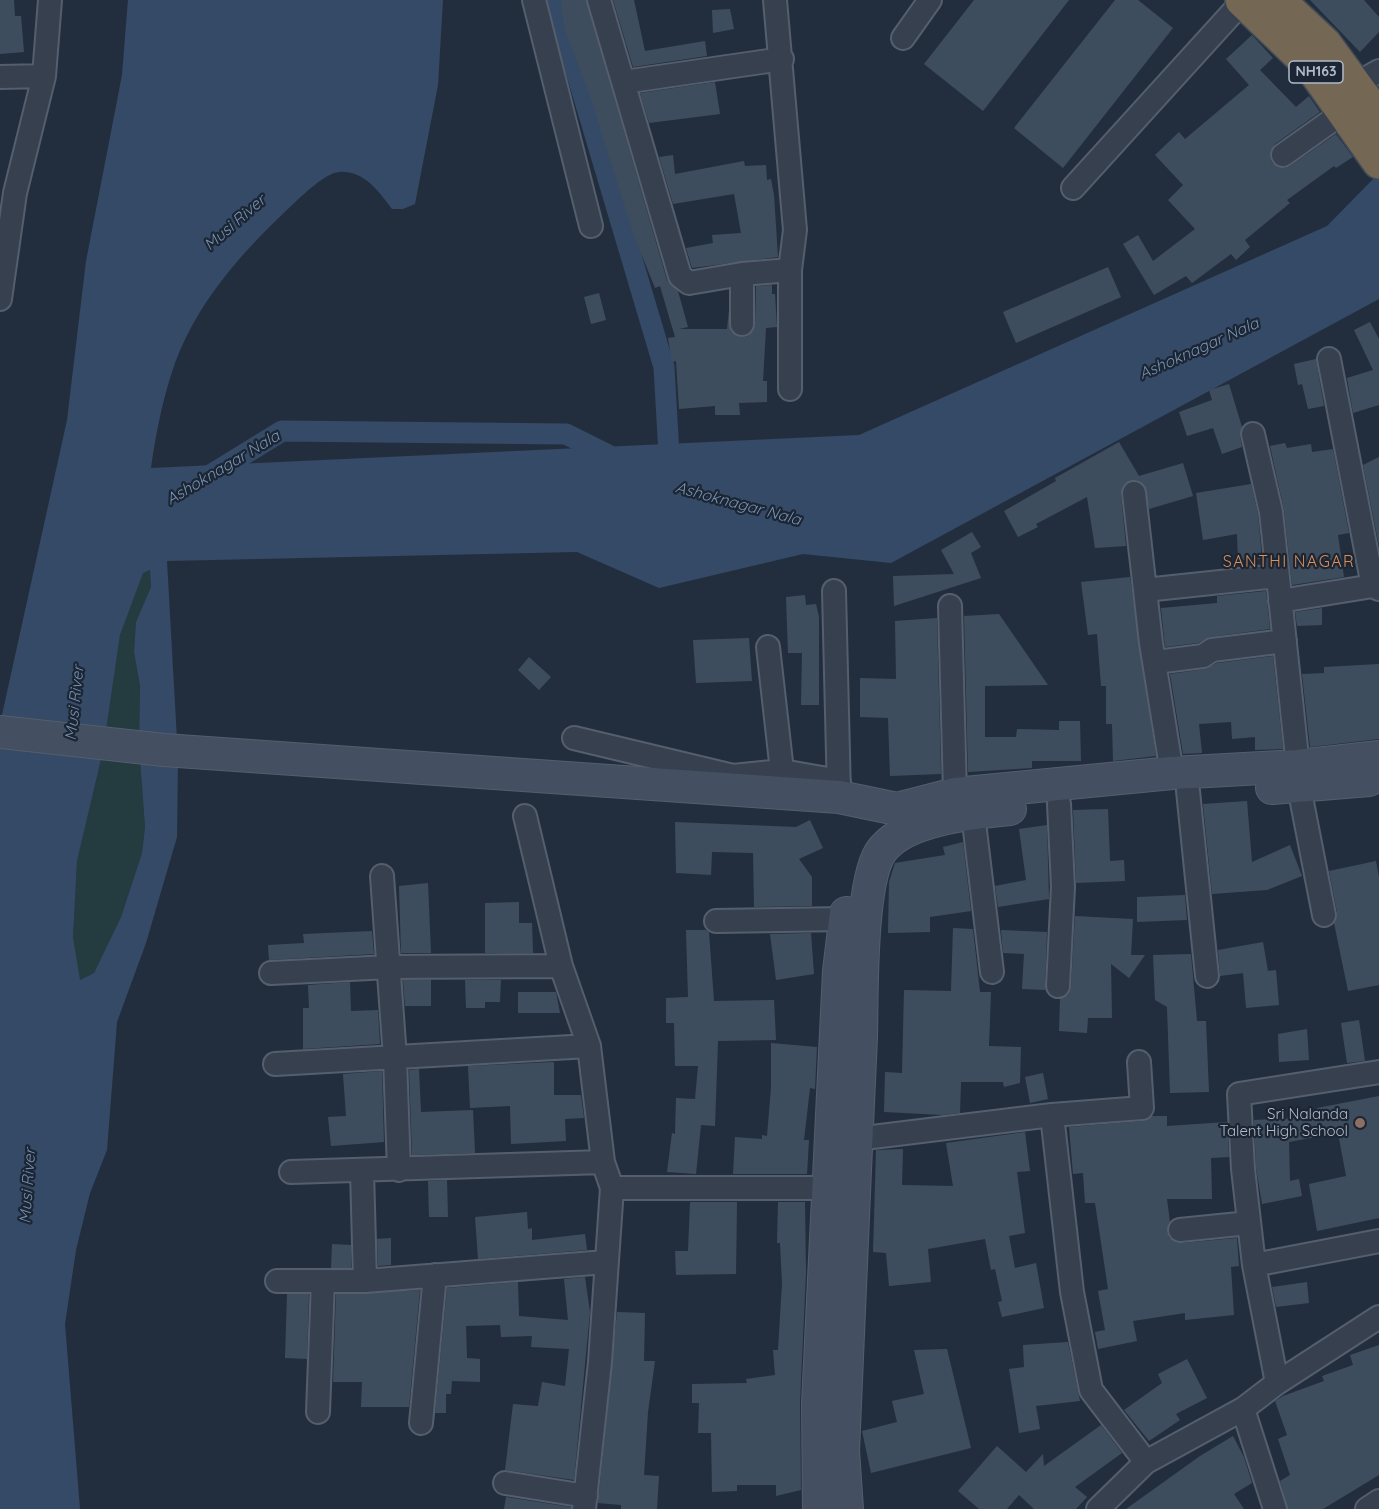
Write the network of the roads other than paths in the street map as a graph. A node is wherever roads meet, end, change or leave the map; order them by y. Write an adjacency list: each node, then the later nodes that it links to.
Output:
1 (50, 0): 10 (street)
2 (534, 0): 19 (street)
3 (599, 0): 12 (street)
4 (775, 0): 9 (street)
5 (930, 0): 8 (street)
6 (1243, 0): 7 (highway, NH163); 17 (street)
7 (1283, 8): 13 (highway, NH163)
8 (903, 38)
9 (782, 59): 12 (street); 20 (street)
10 (45, 76): 11 (street); 18 (street)
11 (0, 78)
12 (624, 82): 21 (street)
13 (1360, 89): 14 (highway, NH163); 15 (street); 16 (highway, NH163)
14 (1379, 118)
15 (1283, 155)
16 (1377, 160)
17 (1073, 188)
18 (8, 192): 22 (street)
19 (591, 226)
20 (790, 270): 21 (street); 25 (street)
21 (742, 274): 23 (street)
22 (1, 290)
23 (742, 324)
24 (1329, 359): 29 (street)
25 (790, 390)
26 (1253, 434): 28 (street)
27 (1134, 494): 30 (street)
28 (1277, 576): 30 (street); 32 (street)
29 (1376, 587): 32 (street)
30 (1145, 590): 36 (street)
31 (834, 591): 44 (street)
32 (1280, 601): 34 (street)
33 (950, 606): 45 (street)
34 (1285, 642): 36 (street); 41 (street)
35 (768, 647): 40 (street)
36 (1156, 663): 43 (street)
37 (0, 732): 44 (street)
38 (574, 738): 40 (street)
39 (1379, 757): 41 (street)
40 (782, 771): 44 (street)
41 (1298, 776): 42 (street); 43 (street); 50 (street)
42 (1379, 779)
43 (1180, 782): 45 (street); 46 (street); 57 (street)
44 (839, 789): 48 (street)
45 (964, 804): 46 (street); 48 (street); 55 (street)
46 (1059, 804): 58 (street)
47 (525, 816): 53 (street)
48 (906, 818): 51 (street); 65 (street)
49 (382, 876): 54 (street)
50 (1324, 915)
51 (845, 919): 52 (street); 71 (street)
52 (716, 921)
53 (561, 966): 54 (street); 59 (street)
54 (389, 967): 56 (street); 60 (street)
55 (992, 972)
56 (271, 973)
57 (1207, 976)
58 (1058, 986)
59 (589, 1046): 60 (street); 66 (street)
60 (395, 1058): 62 (street); 67 (street)
61 (1139, 1062): 64 (street)
62 (275, 1064)
63 (1379, 1072): 72 (street)
64 (1052, 1115): 65 (street); 86 (street)
65 (856, 1139): 71 (street)
66 (603, 1162): 67 (street); 70 (street)
67 (399, 1170): 68 (street)
68 (362, 1171): 69 (street); 80 (street)
69 (291, 1172)
70 (612, 1188): 71 (street); 75 (street)
71 (842, 1188): 90 (street); 91 (street)
72 (1249, 1223): 73 (street); 76 (street)
73 (1180, 1230)
74 (1379, 1241): 76 (street)
75 (606, 1262): 77 (street); 89 (street)
76 (1254, 1265): 82 (street)
77 (435, 1275): 80 (street); 85 (street)
78 (277, 1281): 79 (street)
79 (323, 1281): 80 (street); 84 (street)
80 (365, 1281)
81 (1379, 1317): 82 (street)
82 (1277, 1383): 83 (street)
83 (1243, 1409): 86 (street); 93 (street)
84 (318, 1412)
85 (421, 1423)
86 (1146, 1462): 92 (street)
87 (505, 1483): 89 (street)
88 (1379, 1501): 94 (street)
89 (585, 1503)
90 (819, 1509)
91 (847, 1509)
92 (1098, 1509)
93 (1275, 1509)
94 (1367, 1509)

